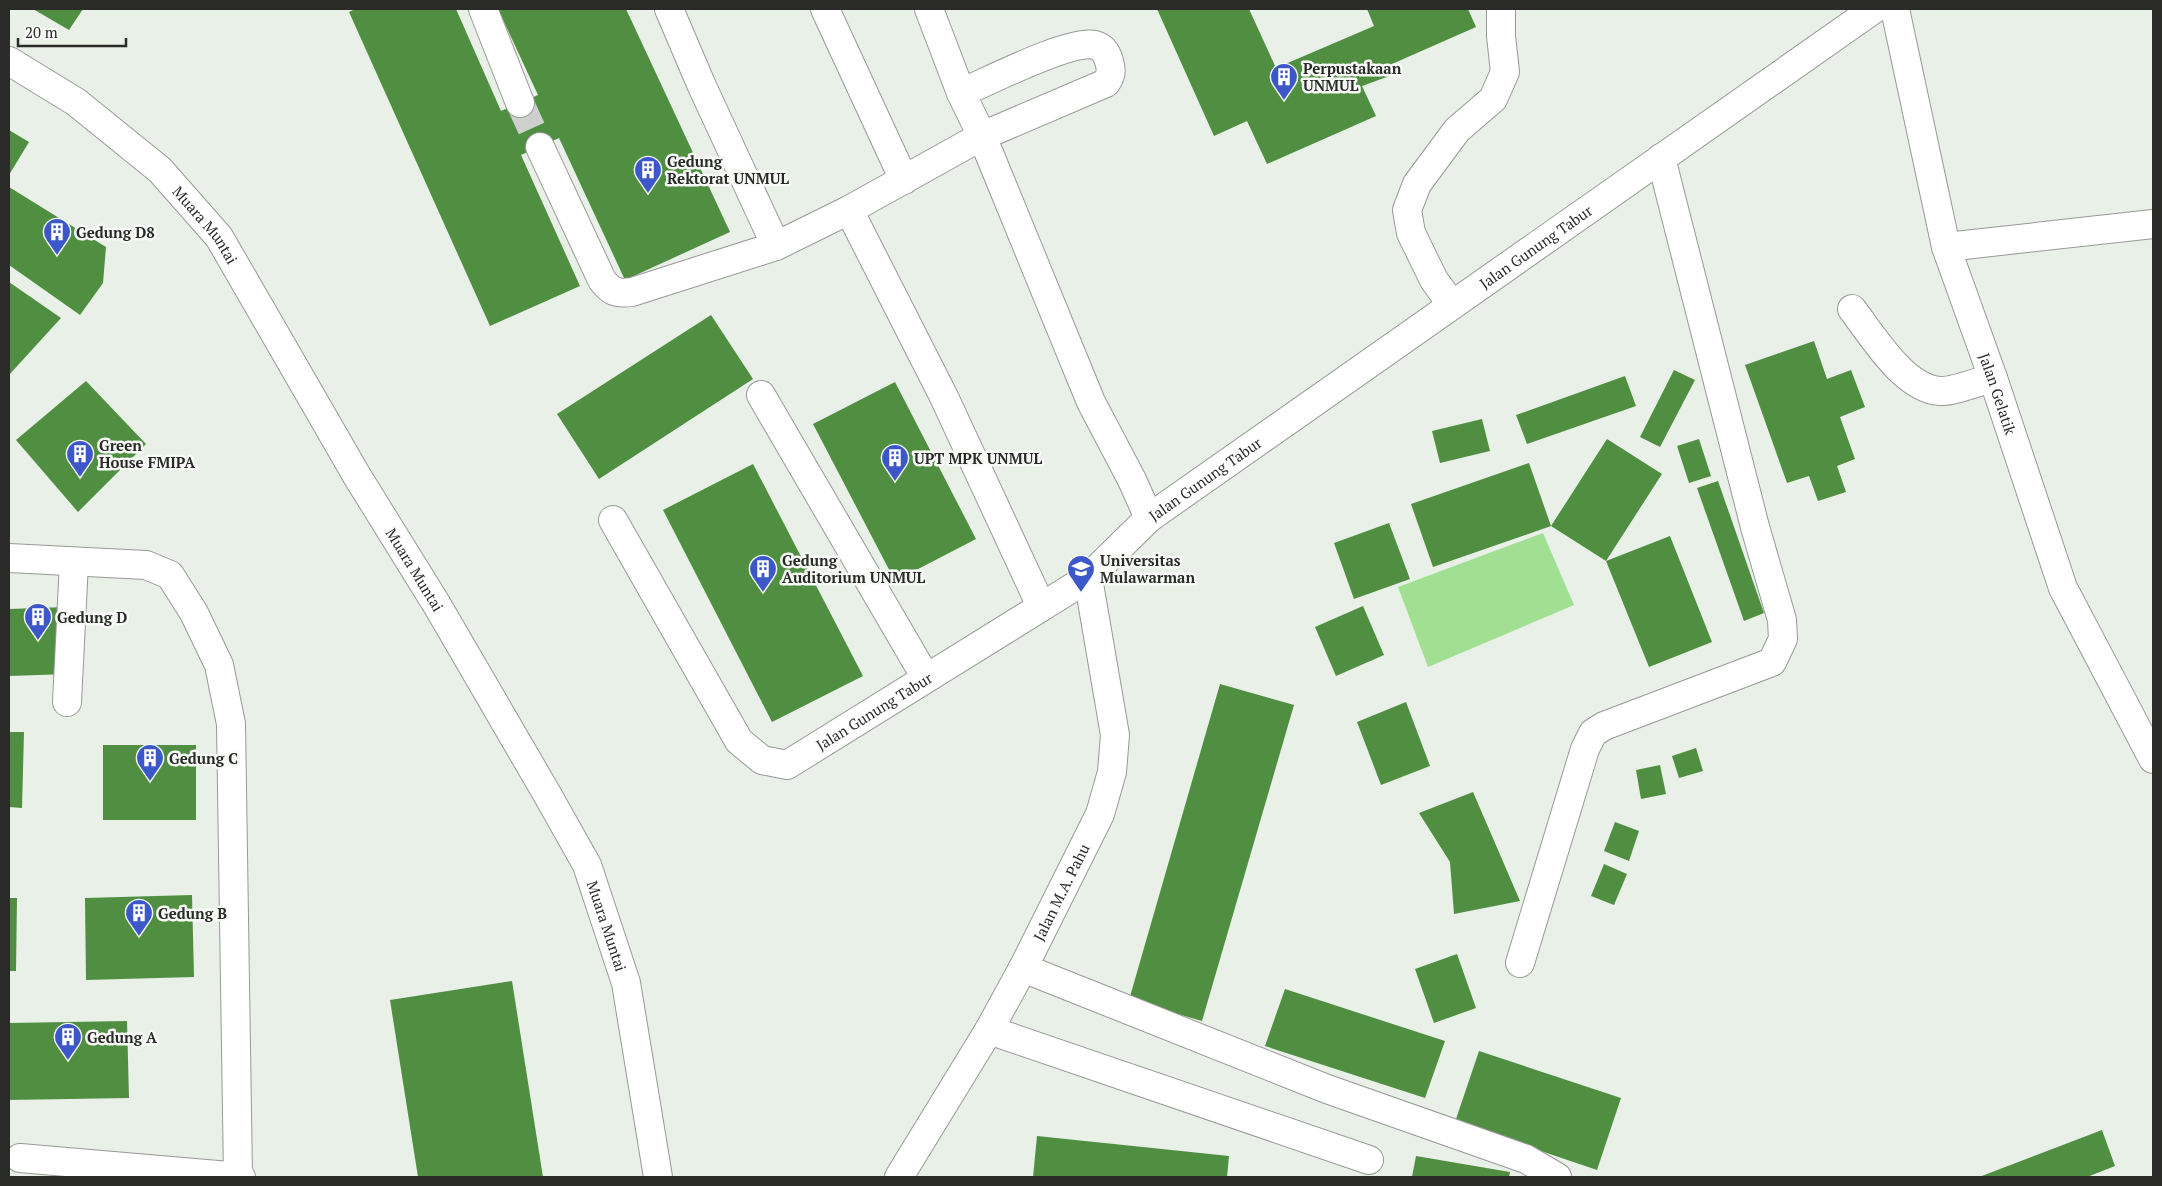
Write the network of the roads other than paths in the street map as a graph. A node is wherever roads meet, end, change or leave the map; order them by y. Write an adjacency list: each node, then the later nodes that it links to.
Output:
1 (483, 9): 10 (street)
2 (669, 9): 17 (street)
3 (826, 9): 14 (street)
4 (929, 9): 9 (street)
5 (1501, 9): 19 (street)
6 (1874, 9): 13 (street, Jalan Gunung Tabur)
7 (1895, 9): 18 (street, Jalan Gelatik)
8 (9, 61): 38 (street, Muara Muntai)
9 (961, 93): 11 (street); 11 (street)
10 (520, 103)
11 (982, 136): 14 (street); 23 (street)
12 (540, 146): 17 (street)
13 (1661, 158): 19 (street, Jalan Gunung Tabur); 32 (street)
14 (904, 180): 15 (street)
15 (849, 210): 17 (street); 28 (street)
16 (2153, 224): 18 (street)
17 (776, 246)
18 (1946, 247): 21 (street, Jalan Gelatik)
19 (1452, 305): 23 (street, Jalan Gunung Tabur)
20 (1852, 309): 21 (street)
21 (1993, 378): 31 (street, Jalan Gelatik)
22 (760, 395): 29 (street)
23 (1150, 518): 27 (street, Jalan Gunung Tabur)
24 (613, 520): 29 (street, Jalan Gunung Tabur)
25 (9, 558): 26 (street)
26 (74, 562): 30 (street); 37 (street)
27 (1088, 578): 28 (street, Jalan Gunung Tabur); 33 (street, Jalan M.A. Pahu)
28 (1041, 606): 29 (street, Jalan Gunung Tabur)
29 (926, 678)
30 (67, 702)
31 (2153, 759)
32 (1520, 963)
33 (1023, 968): 34 (street, Jalan M.A. Pahu); 40 (street)
34 (989, 1030): 35 (street); 39 (street, Jalan M.A. Pahu)
35 (1369, 1160)
36 (16, 1161): 37 (street)
37 (239, 1177)
38 (658, 1177)
39 (900, 1177)
40 (1557, 1177)

